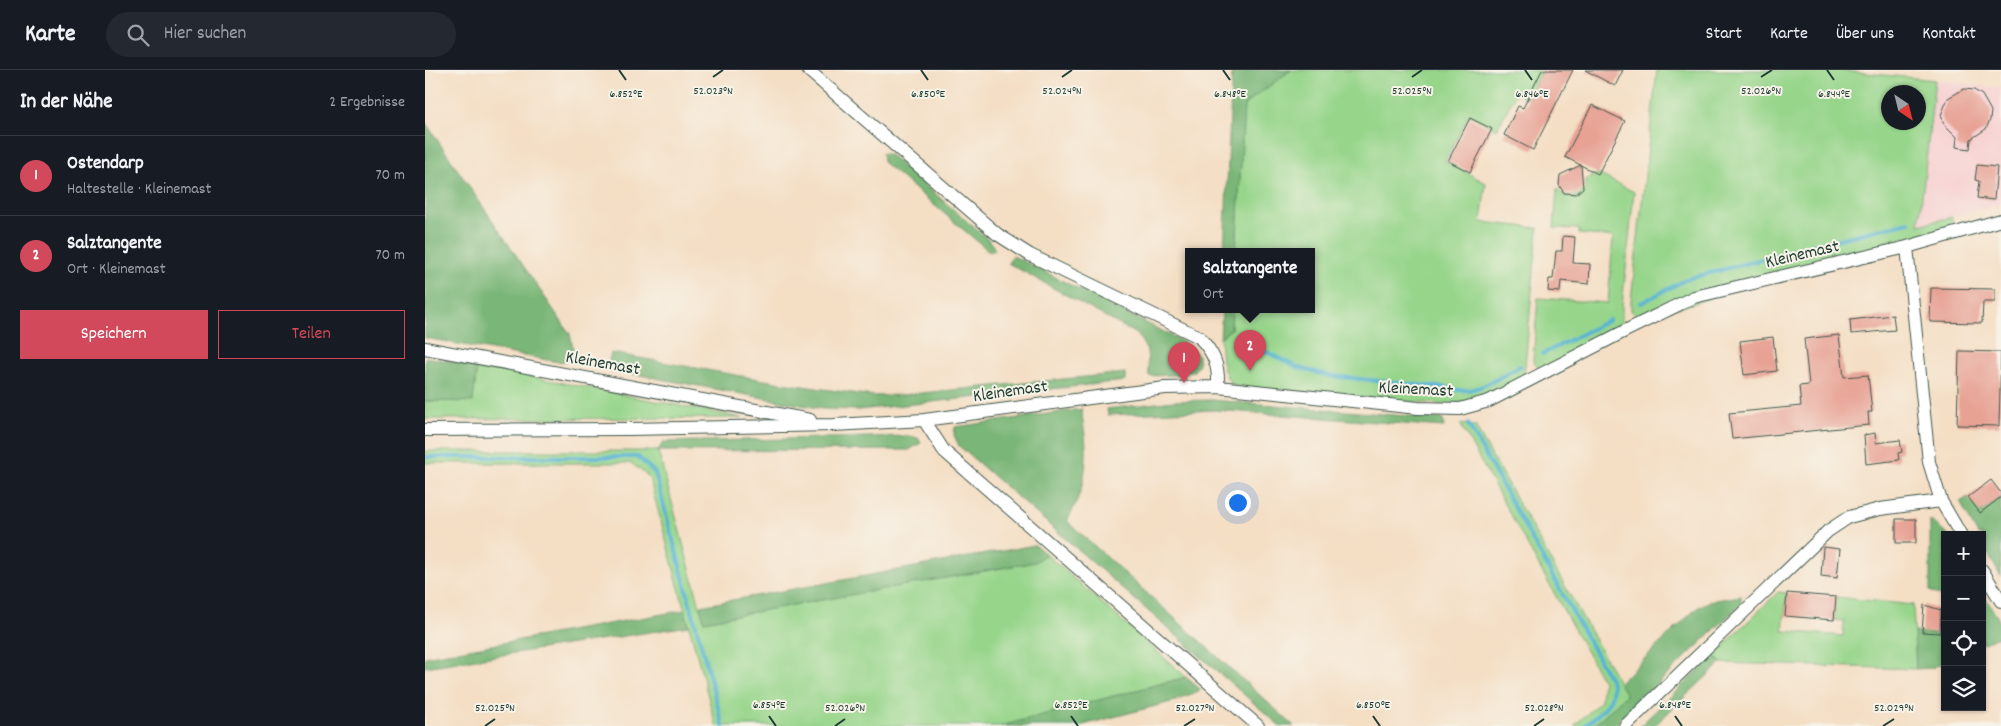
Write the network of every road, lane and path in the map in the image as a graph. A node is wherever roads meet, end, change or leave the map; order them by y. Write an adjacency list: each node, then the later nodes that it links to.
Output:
1 (808, 70): 5 (street)
2 (2001, 220): 3 (street, Kleinemast)
3 (1907, 247): 5 (street, Kleinemast); 9 (street)
4 (425, 348): 7 (street, Kleinemast)
5 (1218, 387): 6 (street, Kleinemast)
6 (924, 420): 7 (street, Kleinemast); 13 (street)
7 (834, 424): 8 (street, Kleinemast)
8 (425, 430)
9 (1941, 501): 10 (street); 14 (street)
10 (1959, 531)
11 (1986, 576): 12 (street)
12 (2001, 601)
13 (1258, 726)
14 (1625, 726)

